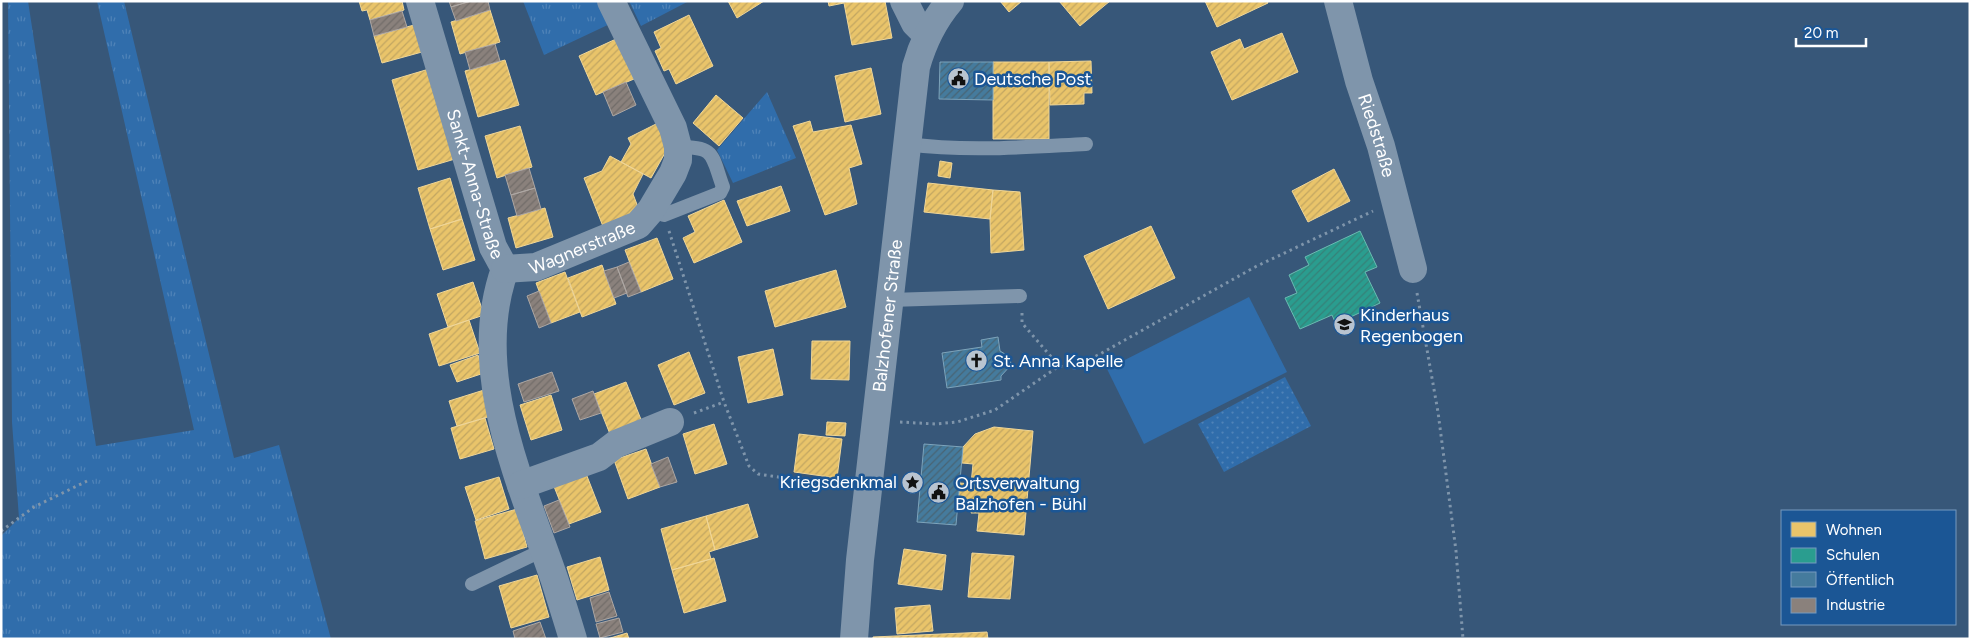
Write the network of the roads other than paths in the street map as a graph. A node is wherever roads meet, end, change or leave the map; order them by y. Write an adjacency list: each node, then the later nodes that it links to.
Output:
1 (420, 1): 11 (street, Sankt-Anna-Straße)
2 (611, 1): 9 (street, Wagnerstraße)
3 (904, 1): 6 (street)
4 (950, 1): 6 (street, Balzhofener Straße)
5 (1338, 1): 12 (street, Riedstraße)
6 (927, 35): 7 (street, Balzhofener Straße)
7 (907, 144): 8 (lane); 14 (street, Balzhofener Straße)
8 (1086, 144)
9 (678, 146): 10 (street, Wagnerstraße); 10 (lane, Wagnerstraße)
10 (658, 212): 11 (street, Wagnerstraße)
11 (505, 269): 16 (street, Sankt-Anna-Straße)
12 (1413, 269)
13 (1020, 296): 14 (lane)
14 (890, 300): 20 (street, Balzhofener Straße)
15 (670, 422): 16 (street)
16 (521, 485): 17 (street, Sankt-Anna-Straße)
17 (543, 550): 18 (lane); 19 (street, Sankt-Anna-Straße)
18 (472, 584)
19 (573, 639)
20 (854, 639)

